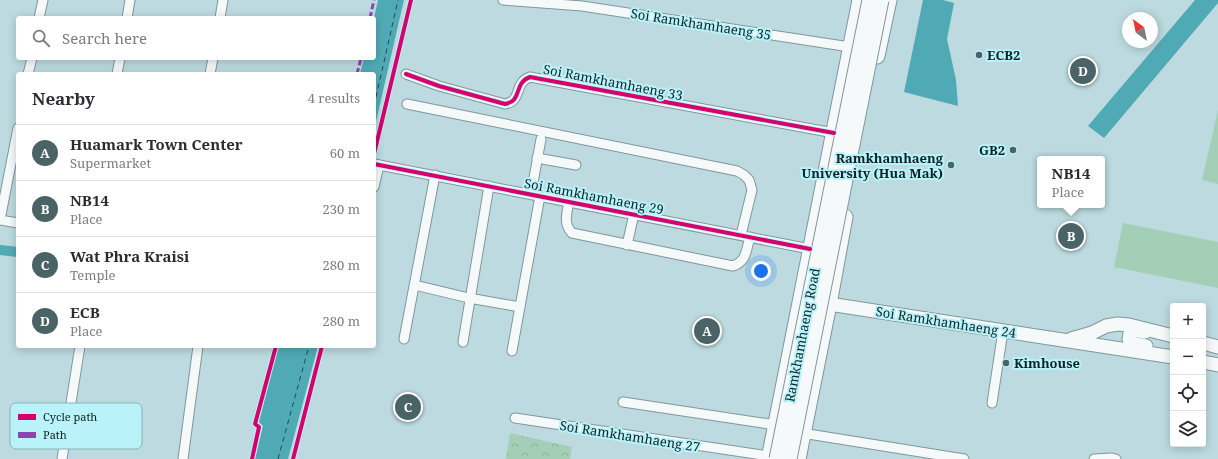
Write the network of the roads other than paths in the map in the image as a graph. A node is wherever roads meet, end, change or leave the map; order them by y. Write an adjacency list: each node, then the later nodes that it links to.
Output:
1 (43, 0): 9 (street)
2 (130, 0): 10 (street)
3 (223, 0): 11 (street)
4 (503, 0): 12 (street, Soi Ramkhamhaeng 35)
5 (860, 0): 12 (main road, Ramkhamhaeng Road)
6 (870, 0): 62 (main road, Ramkhamhaeng Road, bridge)
7 (881, 0): 65 (main road, Ramkhamhaeng Road, bridge)
8 (889, 0): 39 (main road, Ramkhamhaeng Road)
9 (39, 16)
10 (127, 16)
11 (220, 16)
12 (850, 47): 21 (main road, Ramkhamhaeng Road)
13 (32, 60): 16 (street)
14 (120, 60): 17 (street)
15 (213, 60): 18 (street)
16 (28, 72)
17 (118, 72)
18 (210, 72)
19 (406, 74): 21 (street, Soi Ramkhamhaeng 33)
20 (407, 104): 34 (street)
21 (834, 133): 36 (main road, Ramkhamhaeng Road)
22 (16, 138): 32 (street)
23 (541, 139): 24 (street)
24 (537, 158): 26 (street); 29 (street)
25 (377, 164): 27 (street, Soi Ramkhamhaeng 29)
26 (576, 165)
27 (435, 175): 28 (street, Soi Ramkhamhaeng 29); 37 (street)
28 (488, 186): 29 (street, Soi Ramkhamhaeng 29); 38 (street)
29 (536, 195): 30 (street, Soi Ramkhamhaeng 29); 40 (street)
30 (569, 201): 31 (street, Soi Ramkhamhaeng 29); 35 (street, Soi Ramkhamhaeng 29)
31 (634, 214): 34 (street, Soi Ramkhamhaeng 29); 35 (street)
32 (0, 220): 33 (street)
33 (16, 223)
34 (745, 236): 35 (street, Soi Ramkhamhaeng 29); 36 (street, Soi Ramkhamhaeng 29)
35 (627, 245)
36 (810, 249): 41 (main road, Ramkhamhaeng Road)
37 (415, 285): 38 (street); 45 (street)
38 (470, 298): 40 (street); 47 (street)
39 (829, 304): 41 (main road); 42 (main road, Soi Ramkhamhaeng 24); 60 (main road, Ramkhamhaeng Road)
40 (520, 307): 53 (street)
41 (798, 307): 59 (main road, Ramkhamhaeng Road)
42 (1003, 331): 46 (main road, Soi Ramkhamhaeng 24); 57 (street)
43 (1153, 332): 44 (main road, Soi Ramkhamhaeng 24); 46 (main road, Soi Ramkhamhaeng 24); 52 (main road)
44 (1170, 335)
45 (404, 339)
46 (1063, 340): 54 (main road, Soi Ramkhamhaeng 24)
47 (463, 342)
48 (1206, 344): 49 (main road)
49 (1218, 347)
50 (80, 348): 56 (street)
51 (198, 348): 64 (street)
52 (1170, 350)
53 (512, 351)
54 (1170, 357)
55 (623, 402): 59 (street)
56 (71, 403)
57 (992, 403)
58 (515, 418): 62 (street, Soi Ramkhamhaeng 27)
59 (776, 425): 62 (main road, Ramkhamhaeng Road)
60 (802, 433): 66 (main road, Ramkhamhaeng Road); 67 (street)
61 (64, 449): 63 (street)
62 (772, 458)
63 (62, 459)
64 (183, 459)
65 (789, 459)
66 (798, 459)
67 (964, 459)
68 (1094, 459): 69 (street)
69 (1116, 459)

